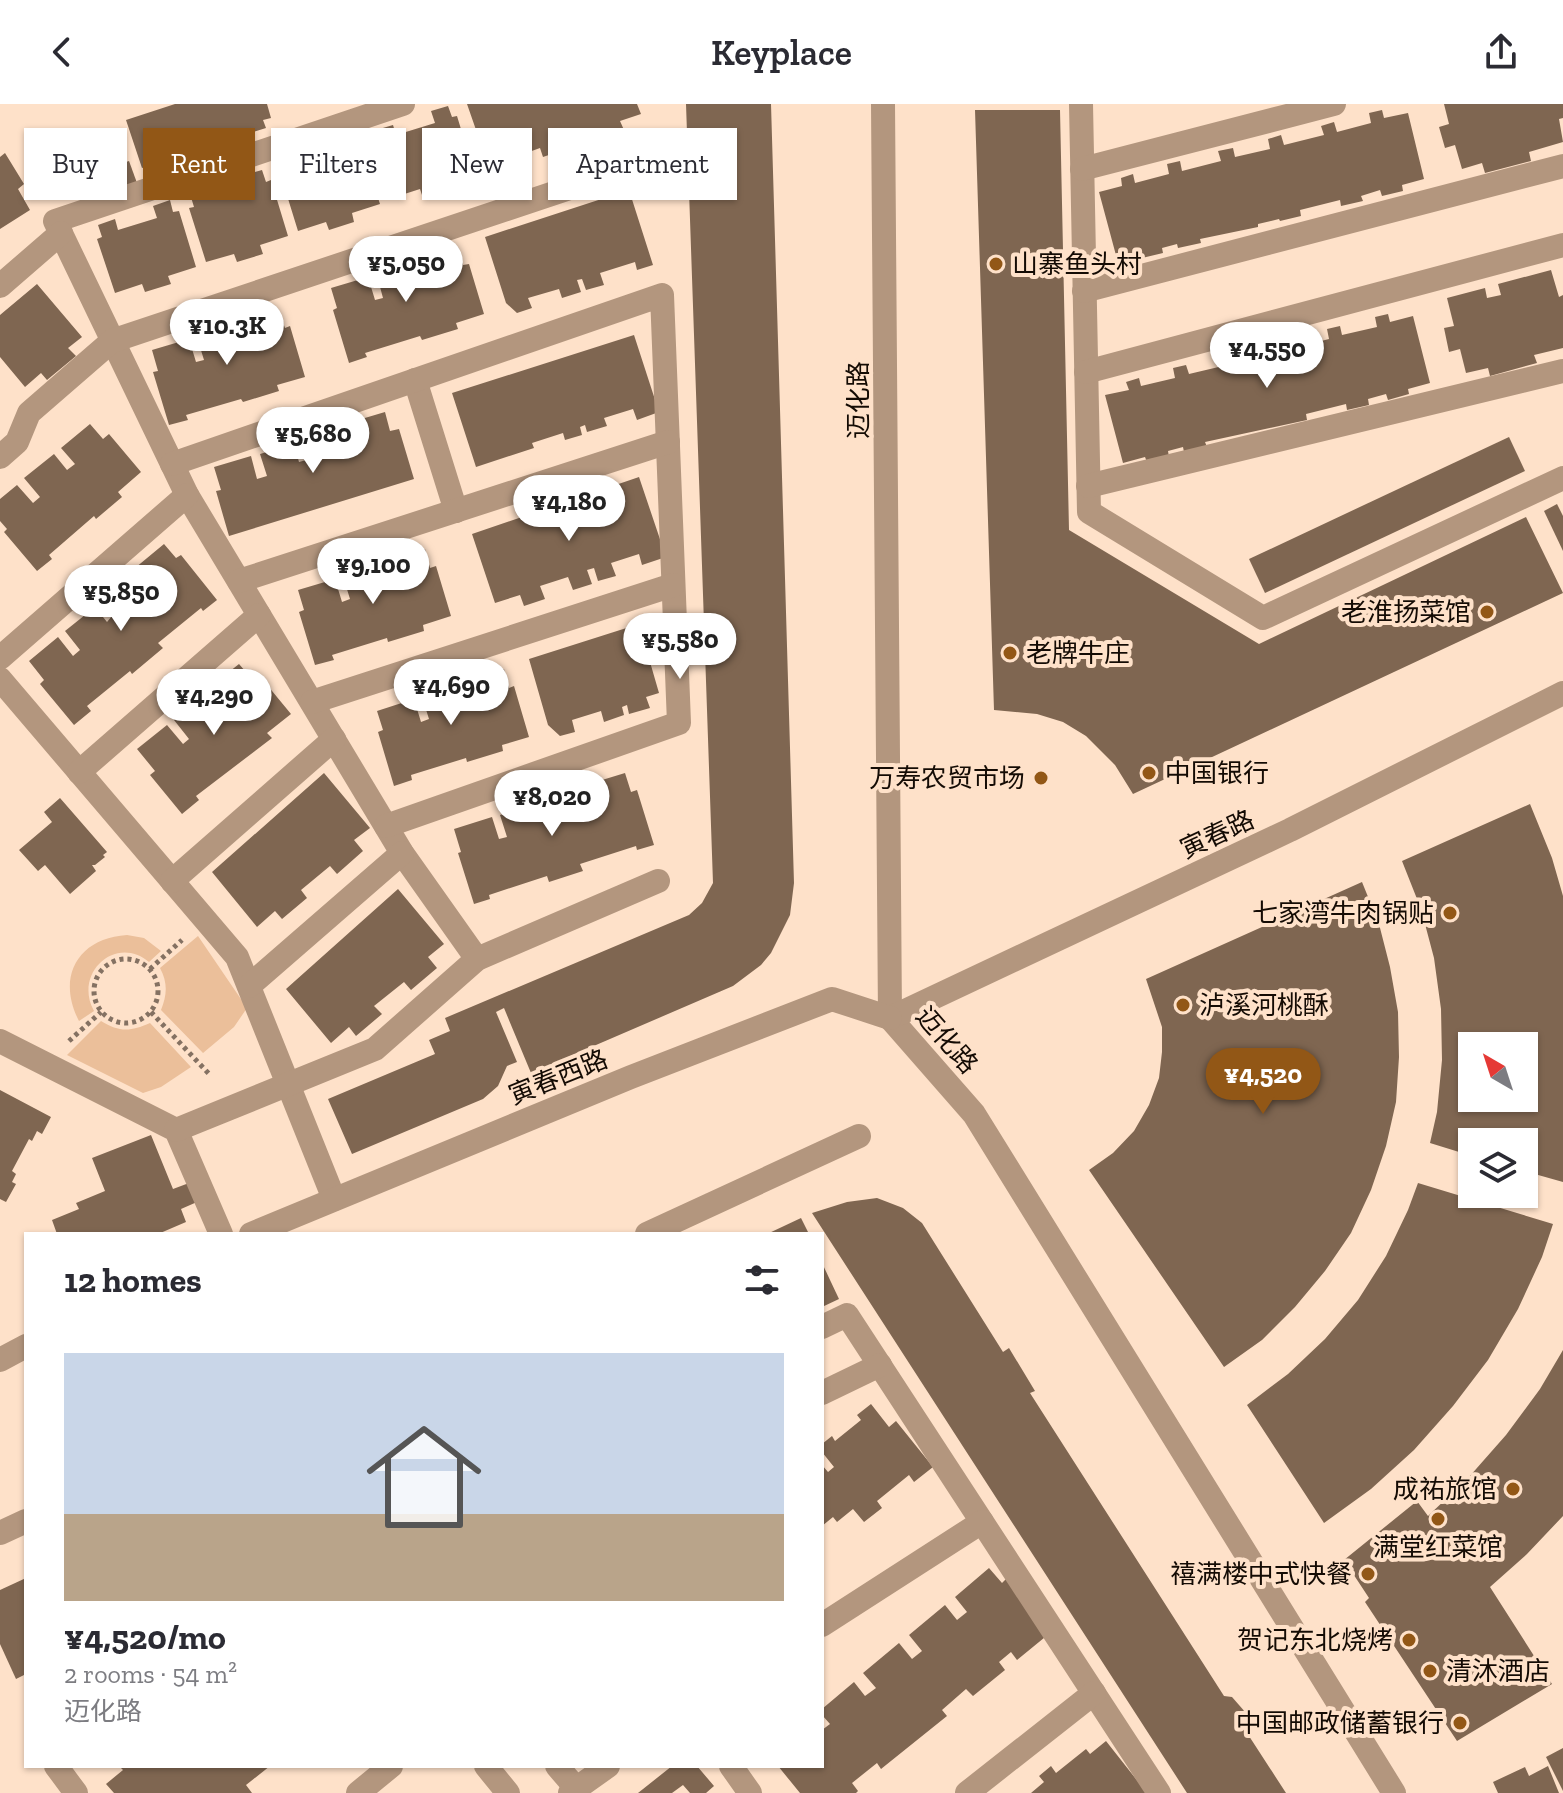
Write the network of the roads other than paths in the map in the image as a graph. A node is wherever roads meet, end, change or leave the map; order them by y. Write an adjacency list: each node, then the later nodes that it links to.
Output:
1 (403, 104): 8 (street)
2 (883, 104): 38 (street, 迈化路)
3 (1081, 104): 6 (street)
4 (1334, 104): 6 (street)
5 (1563, 166): 11 (street)
6 (1082, 169): 11 (street)
7 (548, 195): 12 (street)
8 (61, 233): 10 (street); 12 (street)
9 (1563, 245): 14 (street)
10 (0, 286)
11 (1084, 291): 14 (street)
12 (112, 341): 17 (street); 18 (street)
13 (1563, 371): 20 (street)
14 (1086, 372): 20 (street)
15 (415, 380): 16 (street); 18 (street); 22 (street)
16 (668, 442): 22 (street); 24 (street)
17 (0, 457)
18 (172, 464): 21 (street)
19 (1563, 478): 20 (street)
20 (1088, 486)
21 (187, 495): 23 (street); 26 (street)
22 (456, 511): 23 (street)
23 (239, 581): 25 (street)
24 (673, 585): 29 (street); 32 (street)
25 (259, 615): 29 (street); 31 (street)
26 (0, 658)
27 (0, 679): 31 (street)
28 (1563, 693): 38 (street, 寅春路)
29 (312, 702): 30 (street)
30 (334, 739): 32 (street); 34 (street)
31 (79, 772): 34 (street)
32 (386, 826): 33 (street)
33 (402, 853): 36 (street); 37 (street)
34 (172, 881): 37 (street)
35 (658, 881): 36 (street)
36 (477, 959): 40 (street)
37 (249, 986): 40 (street)
38 (890, 1018): 43 (street, 寅春西路); 68 (street, 迈化路)
39 (0, 1041): 41 (street)
40 (289, 1086): 41 (street); 43 (street)
41 (176, 1130): 44 (street)
42 (859, 1136): 46 (street)
43 (334, 1199): 45 (street, 寅春西路)
44 (220, 1232)
45 (256, 1232)
46 (651, 1232)
47 (824, 1326): 50 (street)
48 (24, 1347): 49 (street)
49 (0, 1360)
50 (880, 1365): 51 (street); 52 (street)
51 (824, 1392)
52 (982, 1522): 53 (street); 54 (street)
53 (824, 1624)
54 (1094, 1693): 66 (street); 67 (street)
55 (57, 1768): 62 (street)
56 (389, 1768): 63 (street)
57 (488, 1768): 64 (street)
58 (558, 1768): 61 (street)
59 (605, 1768): 61 (street)
60 (732, 1768): 65 (street)
61 (573, 1791)
62 (76, 1793)
63 (358, 1793)
64 (508, 1793)
65 (750, 1793)
66 (967, 1793)
67 (1159, 1793)
68 (1394, 1793)

